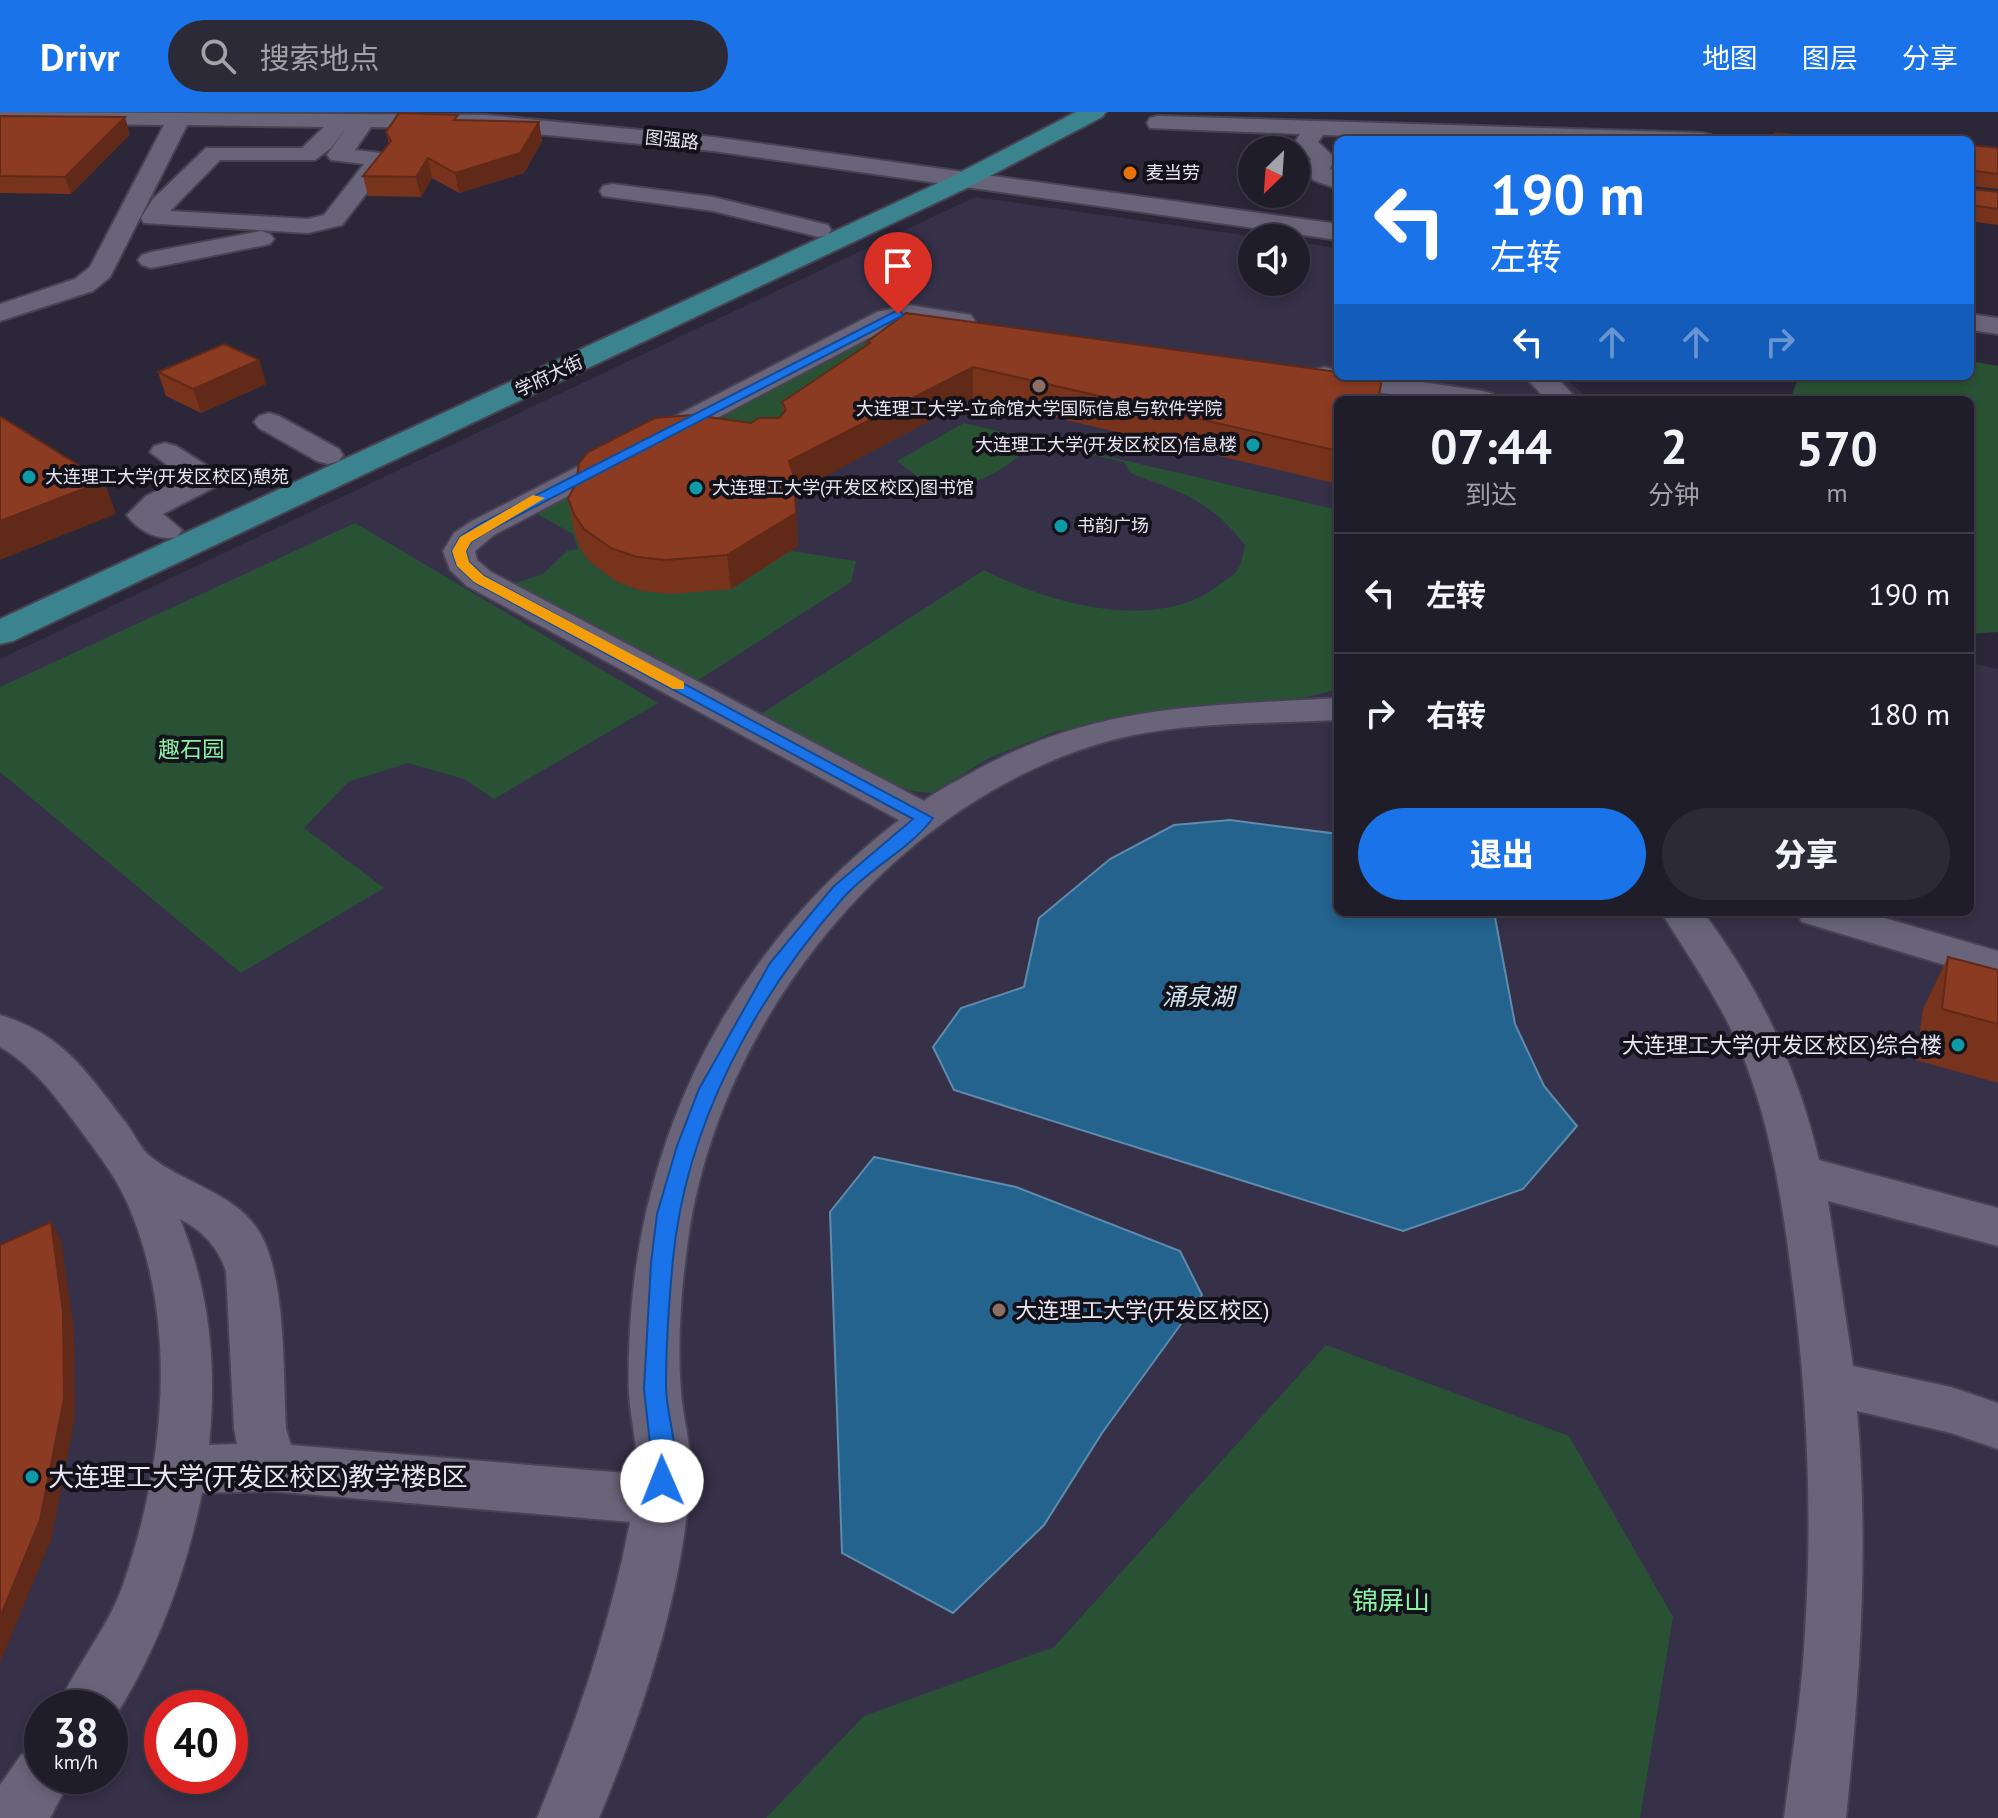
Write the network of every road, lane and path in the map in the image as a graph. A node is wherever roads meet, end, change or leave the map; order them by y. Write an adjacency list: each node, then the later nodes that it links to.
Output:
1 (1064, 112): 10 (main road, 学府大街)
2 (1094, 112): 11 (main road, 学府大街)
3 (0, 116): 4 (street, 图强路)
4 (179, 118): 5 (street, 图强路); 22 (street)
5 (353, 120): 10 (street, 图强路); 17 (street); 17 (street)
6 (1158, 123): 7 (street)
7 (1317, 127): 8 (street); 9 (street)
8 (1584, 136)
9 (1330, 158): 12 (street)
10 (936, 177): 11 (street, 图强路); 18 (main road, 学府大街)
11 (968, 179): 15 (street, 图强路); 39 (main road, 学府大街)
12 (1334, 180)
13 (612, 191): 18 (street)
14 (1200, 195): 16 (street)
15 (1334, 224)
16 (1334, 224)
17 (308, 226): 19 (street)
18 (819, 230): 36 (main road, 学府大街)
19 (151, 260)
20 (1974, 304): 21 (street)
21 (1998, 307)
22 (0, 313)
23 (1974, 323): 25 (street)
24 (985, 325): 32 (street)
25 (1998, 326)
26 (1289, 371): 27 (street)
27 (1334, 378)
28 (1349, 380): 30 (street)
29 (1526, 388): 31 (street)
30 (1456, 396)
31 (1551, 396)
32 (705, 412): 34 (street); 43 (street)
33 (269, 422): 36 (street)
34 (745, 429)
35 (165, 452): 37 (street)
36 (328, 455): 37 (main road, 学府大街)
37 (166, 530): 38 (main road, 学府大街)
38 (0, 607)
39 (0, 633)
40 (1334, 709): 41 (street)
41 (1270, 711): 42 (street); 43 (street)
42 (1334, 719)
43 (925, 818): 55 (street)
44 (1684, 916): 49 (street)
45 (1829, 916): 46 (street)
46 (1998, 966)
47 (0, 1031): 48 (street)
48 (132, 1169): 53 (street); 54 (street)
49 (1797, 1170): 50 (street); 51 (street)
50 (1998, 1227)
51 (1829, 1383): 52 (street); 60 (street)
52 (1998, 1426)
53 (270, 1467): 54 (street); 55 (street)
54 (182, 1470): 56 (street)
55 (660, 1500): 59 (street)
56 (98, 1690)
57 (30, 1794): 58 (street)
58 (14, 1818)
59 (568, 1818)
60 (1815, 1818)

